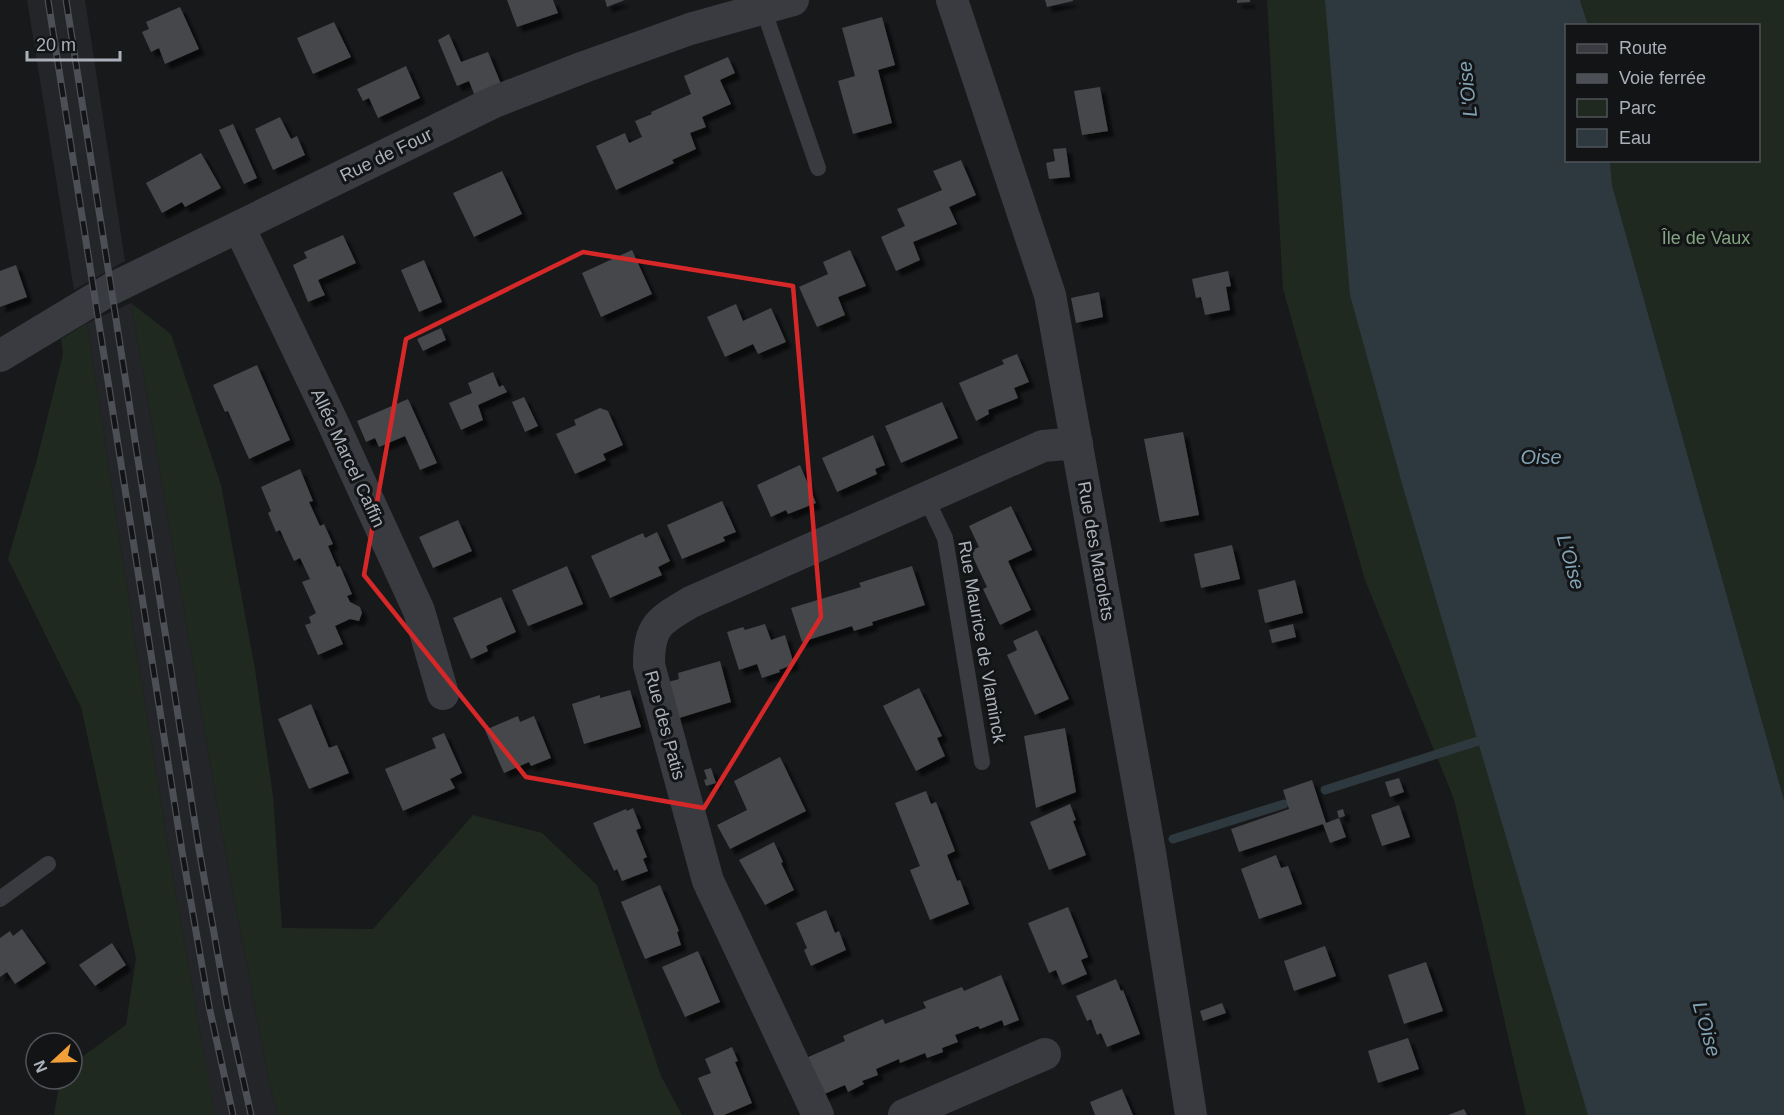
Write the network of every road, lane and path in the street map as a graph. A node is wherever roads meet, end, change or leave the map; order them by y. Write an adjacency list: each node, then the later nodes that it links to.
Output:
1 (793, 0): 3 (street, Rue de Four)
2 (952, 0): 7 (street, Rue des Marolets)
3 (763, 8): 4 (lane); 5 (street, Rue de Four)
4 (818, 168)
5 (238, 227): 6 (street, Rue de Four); 9 (street, Allée Marcel Caffin)
6 (0, 356)
7 (1077, 443): 8 (street, Rue des Patis); 16 (street, Rue des Marolets)
8 (926, 498): 10 (lane, Rue Maurice de Vlaminck); 14 (street, Rue des Patis)
9 (443, 694)
10 (982, 762)
11 (48, 864): 12 (lane)
12 (0, 899)
13 (1045, 1054): 15 (street)
14 (818, 1115)
15 (904, 1115)
16 (1191, 1115)

